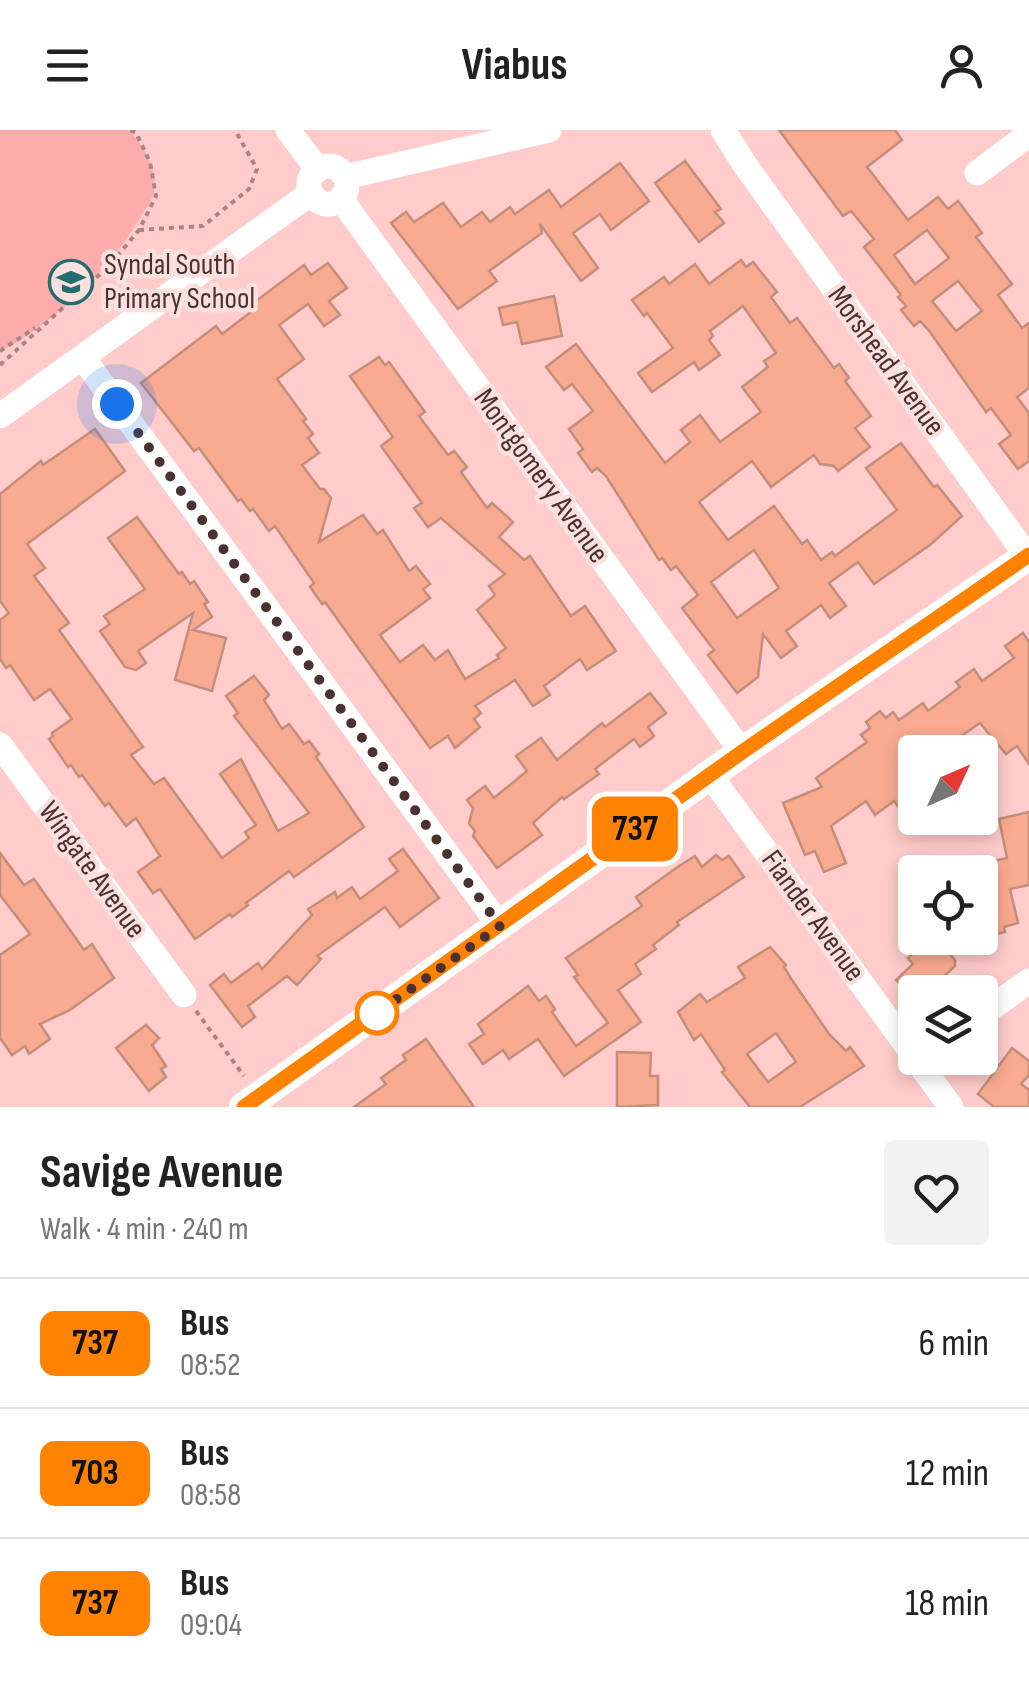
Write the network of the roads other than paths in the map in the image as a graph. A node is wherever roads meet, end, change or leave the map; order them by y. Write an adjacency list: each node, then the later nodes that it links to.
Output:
1 (288, 130): 8 (street)
2 (549, 130): 9 (street)
3 (708, 130): 6 (street, Morshead Avenue)
4 (723, 130): 6 (street, Morshead Avenue)
5 (1029, 134): 7 (street)
6 (745, 165): 12 (street, Morshead Avenue)
7 (976, 173)
8 (315, 182): 9 (street); 10 (street)
9 (343, 188): 14 (street, Montgomery Avenue)
10 (82, 358): 11 (street); 16 (street)
11 (0, 416)
12 (1028, 555): 14 (main road)
13 (0, 745): 18 (street, Wingate Avenue)
14 (742, 752): 15 (main road)
15 (710, 775): 16 (main road); 20 (street, Fiander Avenue)
16 (500, 926): 22 (main road)
17 (1029, 981): 19 (street)
18 (184, 995)
19 (998, 1003)
20 (898, 1031)
21 (930, 1075): 23 (street, Fiander Avenue)
22 (251, 1102)
23 (952, 1107)

